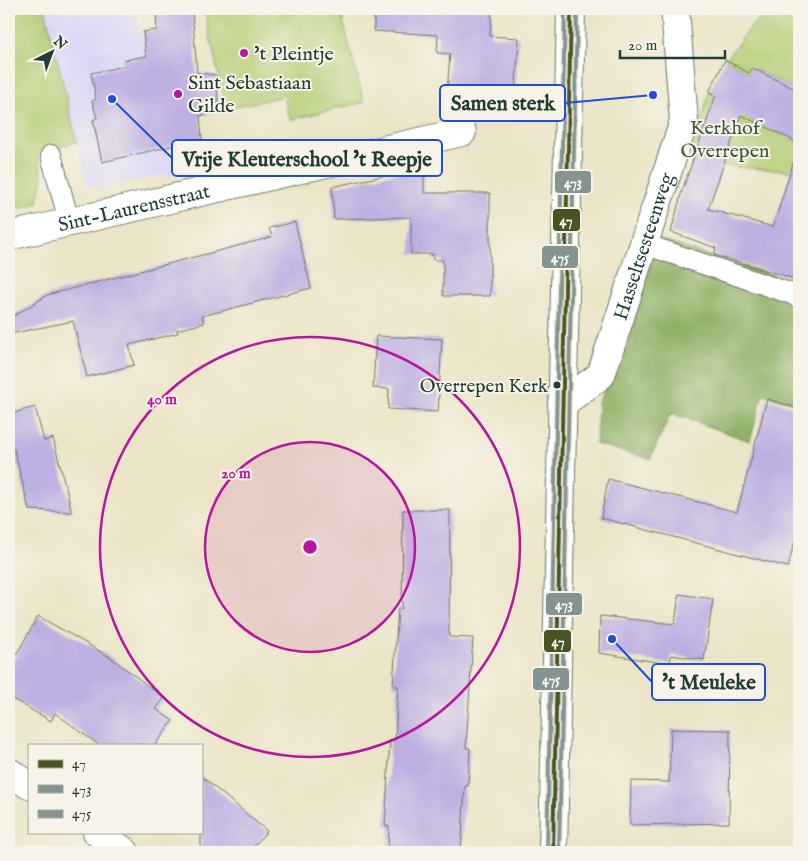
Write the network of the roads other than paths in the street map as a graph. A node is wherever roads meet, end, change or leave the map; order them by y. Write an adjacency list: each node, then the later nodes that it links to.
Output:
1 (570, 9): 9 (street)
2 (675, 9): 7 (street, Hasseltsesteenweg)
3 (462, 132): 5 (street, Sint-Laurensstraat)
4 (50, 155): 5 (lane)
5 (69, 221): 6 (street, Sint-Laurensstraat)
6 (9, 236)
7 (644, 244): 8 (lane); 9 (street, Hasseltsesteenweg)
8 (799, 298)
9 (562, 404): 14 (street)
10 (9, 772): 11 (street)
11 (28, 784)
12 (100, 834): 13 (street)
13 (124, 852)
14 (553, 852)

